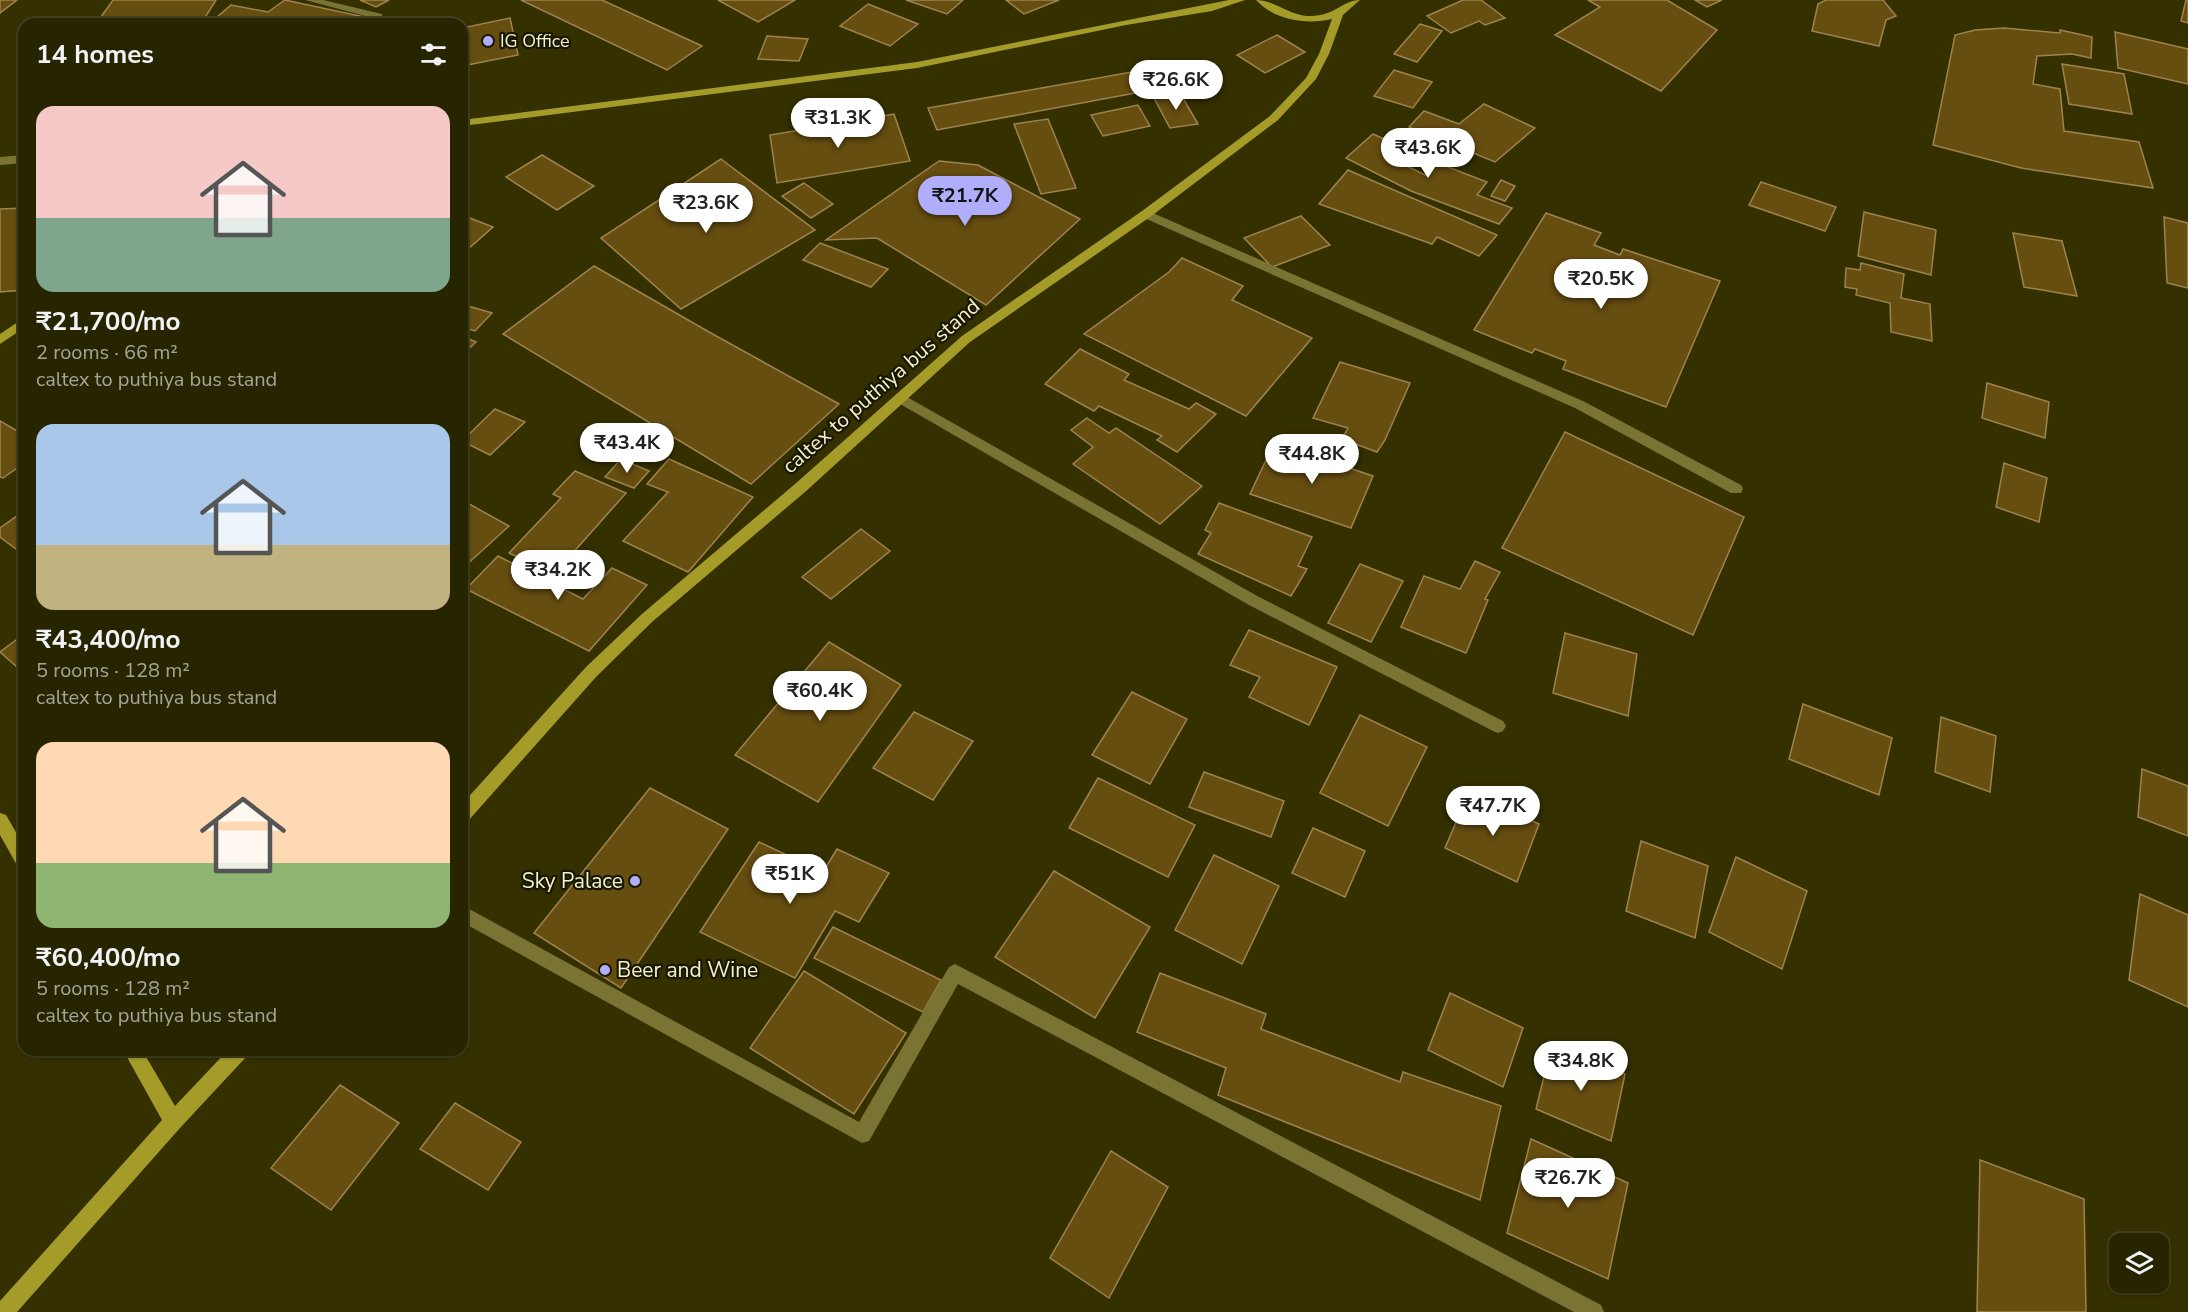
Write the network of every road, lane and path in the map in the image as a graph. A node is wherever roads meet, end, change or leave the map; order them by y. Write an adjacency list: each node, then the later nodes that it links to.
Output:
1 (310, 0): 6 (street)
2 (1240, 0): 7 (main road)
3 (1262, 0): 5 (main road)
4 (1355, 0): 5 (main road)
5 (1339, 13): 10 (main road, caltex to puthiya bus stand)
6 (378, 18)
7 (468, 122)
8 (18, 160): 9 (street)
9 (0, 161)
10 (1146, 214): 13 (main road, caltex to puthiya bus stand); 14 (street)
11 (18, 326): 12 (main road)
12 (0, 340)
13 (900, 398): 15 (street); 16 (main road, caltex to puthiya bus stand)
14 (1736, 489)
15 (1498, 726)
16 (468, 809)
17 (0, 820): 18 (main road)
18 (18, 852)
19 (468, 916): 24 (street)
20 (135, 1056): 22 (main road)
21 (235, 1056): 22 (main road)
22 (172, 1121): 23 (main road)
23 (4, 1312)
24 (1594, 1312)

